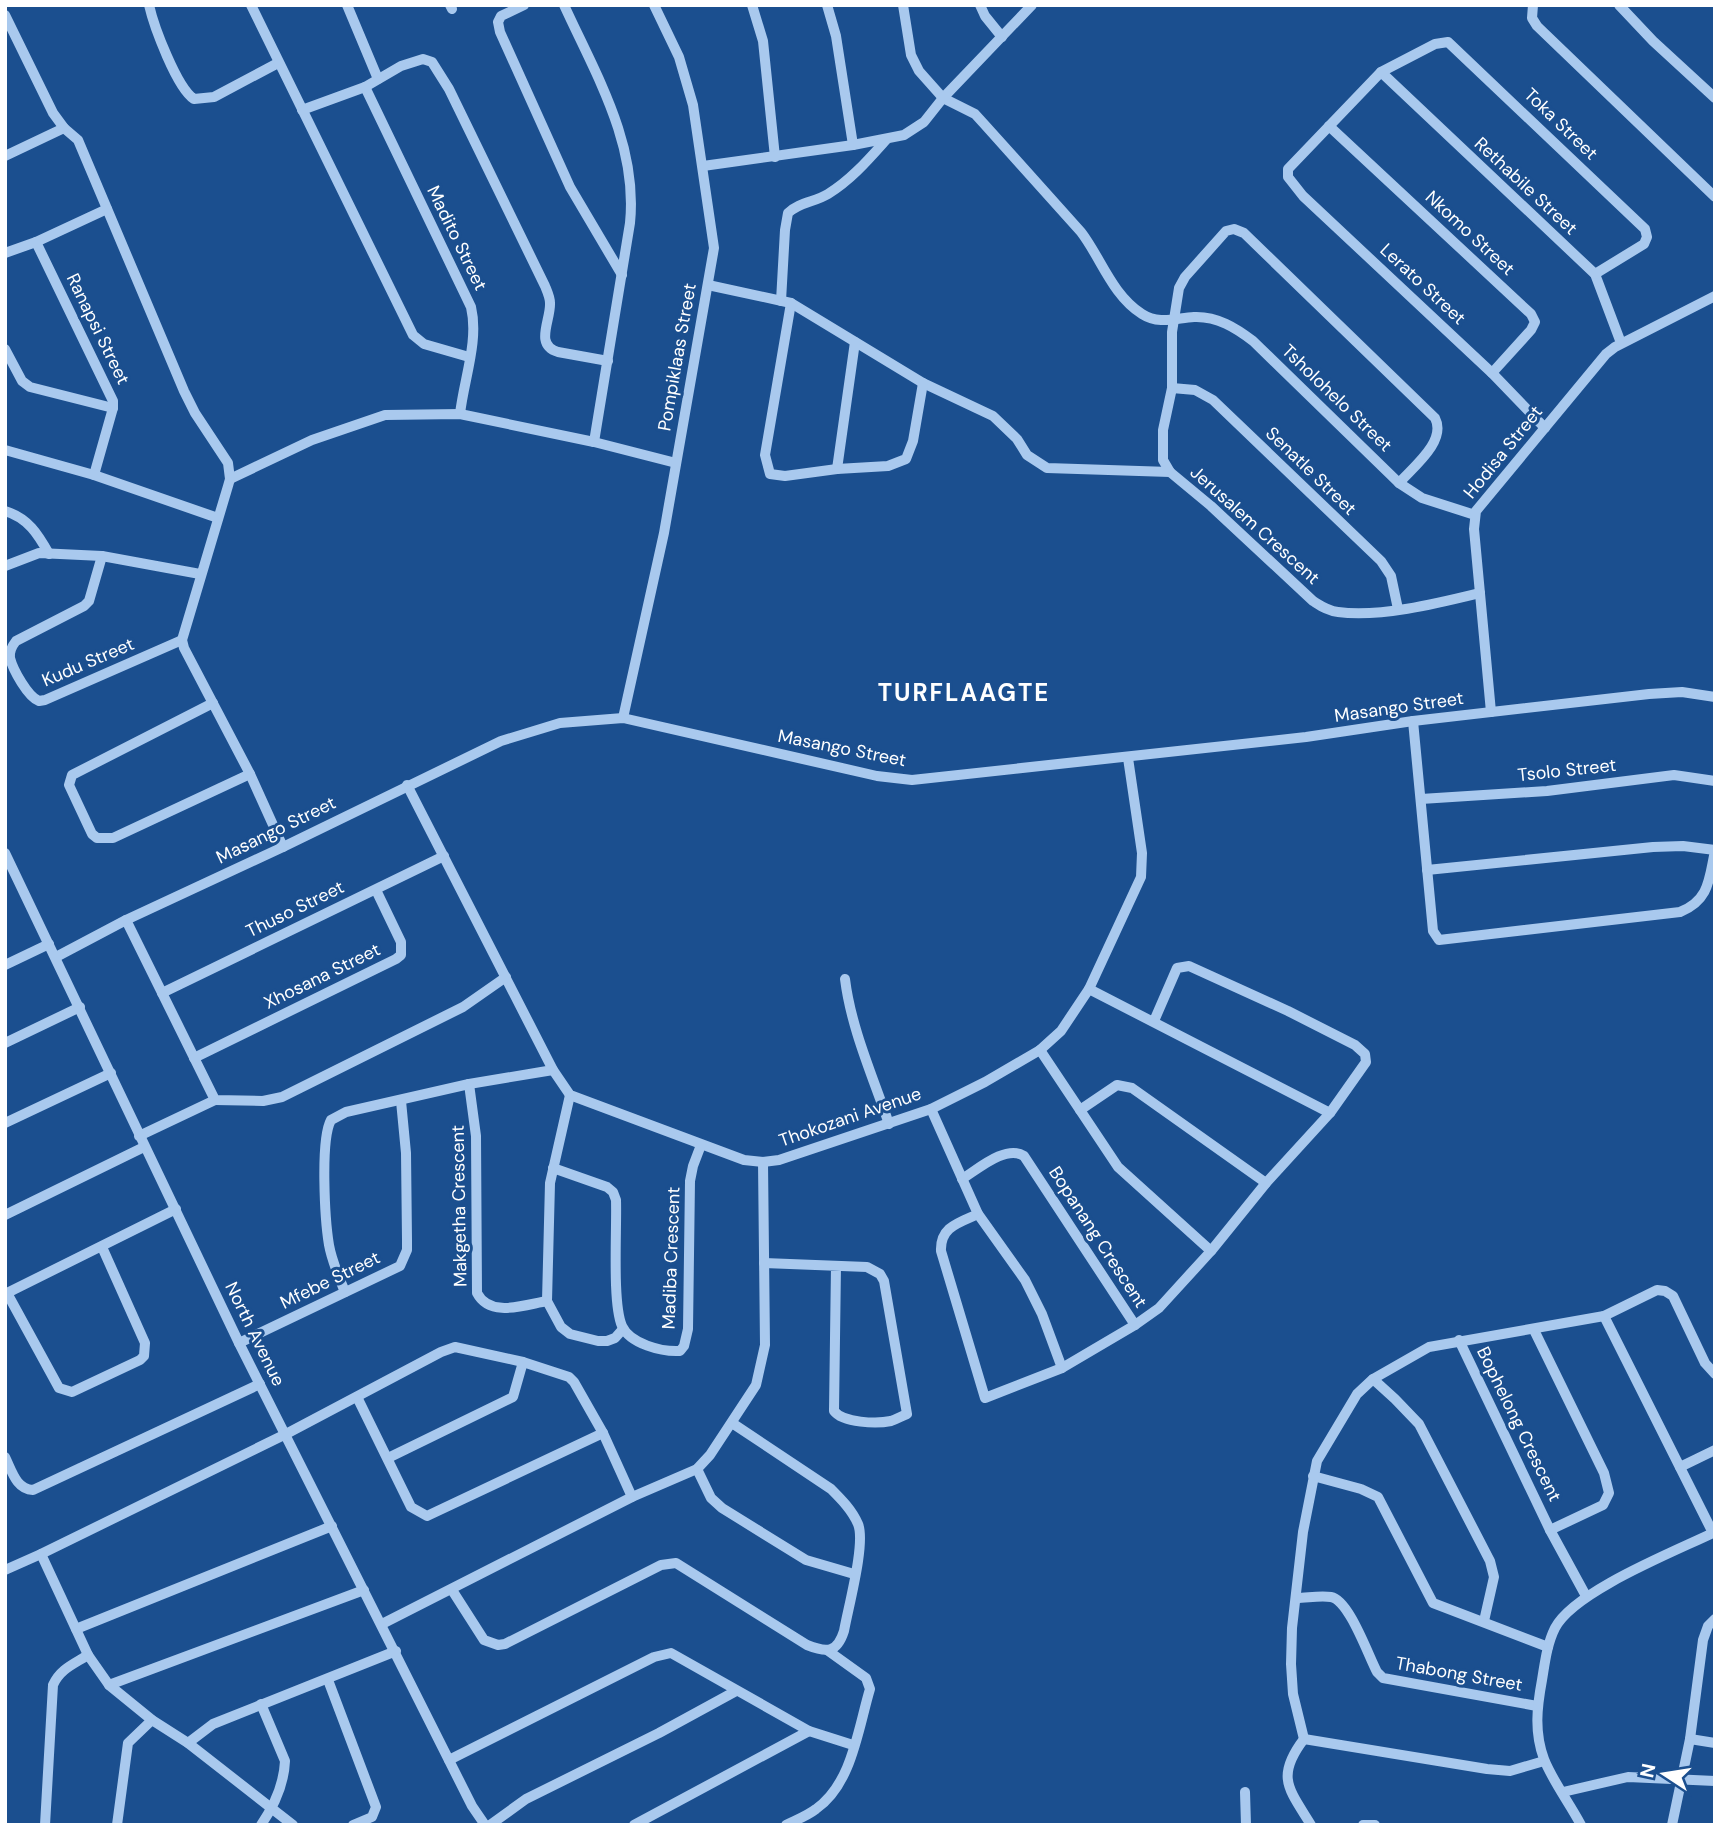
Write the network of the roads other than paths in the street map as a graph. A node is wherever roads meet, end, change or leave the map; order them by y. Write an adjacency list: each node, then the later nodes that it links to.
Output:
1 (149, 5): 16 (street)
2 (251, 5): 16 (street)
3 (347, 5): 18 (street)
4 (524, 5): 35 (street)
5 (564, 5): 35 (street)
6 (654, 5): 29 (street, Pompiklaas Street)
7 (752, 5): 28 (street)
8 (827, 5): 26 (street)
9 (903, 5): 20 (street)
10 (981, 5): 15 (street)
11 (1032, 5): 15 (street)
12 (1533, 5): 30 (street)
13 (1619, 5): 21 (street)
14 (5, 15): 24 (street)
15 (1002, 37): 20 (street)
16 (278, 63): 22 (street)
17 (1381, 72): 23 (street); 34 (street, Rethabile Street); 34 (street, Toka Street)
18 (378, 79): 19 (street); 44 (street)
19 (365, 87): 22 (street); 43 (street, Madito Street)
20 (943, 98): 25 (street); 39 (street, Tsholohelo Street)
21 (1715, 98)
22 (302, 110): 43 (street)
23 (1329, 126): 45 (street, Lerato Street); 45 (street, Nkomo Street)
24 (64, 128): 27 (street); 31 (street)
25 (886, 140): 26 (street); 38 (street)
26 (853, 145): 28 (street)
27 (5, 156)
28 (775, 157): 29 (street)
29 (703, 166): 36 (street, Pompiklaas Street)
30 (1715, 197)
31 (107, 209): 32 (street); 57 (street)
32 (36, 242): 33 (street); 48 (street, Ranapsi Street)
33 (5, 253)
34 (1595, 274): 41 (street, Rethabile Street)
35 (622, 275): 44 (street)
36 (708, 285): 38 (street); 53 (street, Pompiklaas Street)
37 (1715, 296): 41 (street, Hodisa Street)
38 (786, 302): 40 (street); 54 (street)
39 (1173, 320): 47 (street, Jerusalem Crescent); 58 (street, Tsholohelo Street); 58 (street, Jerusalem Crescent)
40 (855, 341): 46 (street); 54 (street)
41 (1621, 343): 50 (street, Hodisa Street)
42 (5, 349): 48 (street)
43 (469, 357): 49 (street, Madito Street)
44 (608, 361): 51 (street)
45 (1492, 373): 50 (street, Lerato Street)
46 (923, 383): 54 (street); 55 (street)
47 (1172, 388): 55 (street, Jerusalem Crescent); 67 (street, Senatle Street)
48 (113, 408): 56 (street, Ranapsi Street)
49 (460, 414): 51 (street); 57 (street)
50 (1545, 428): 60 (street, Hodisa Street)
51 (594, 442): 53 (street)
52 (5, 450): 56 (street)
53 (676, 463): 72 (street, Pompiklaas Street)
54 (837, 469)
55 (1170, 472): 67 (street, Jerusalem Crescent)
56 (94, 475): 61 (street)
57 (230, 479): 61 (street)
58 (1399, 483): 60 (street, Tsholohelo Street)
59 (5, 511): 62 (street)
60 (1475, 515): 66 (street, Hodisa Street)
61 (218, 518): 65 (street)
62 (49, 554): 63 (street); 64 (street)
63 (102, 556): 65 (street); 68 (street, Kudu Street)
64 (5, 566)
65 (200, 574): 68 (street)
66 (1480, 593): 67 (street, Jerusalem Crescent); 71 (street, Hodisa Street)
67 (1398, 609)
68 (182, 640): 70 (street)
69 (1715, 697): 71 (street, Masango Street)
70 (213, 703): 75 (street); 75 (street)
71 (1491, 712): 73 (street, Masango Street)
72 (623, 718): 74 (street, Masango Street); 77 (street, Masango Street)
73 (1413, 721): 74 (street, Masango Street); 78 (street)
74 (1128, 758): 91 (street, Thokozani Avenue)
75 (250, 774): 79 (street)
76 (1715, 781): 78 (street, Tsolo Street)
77 (407, 785): 79 (street, Masango Street); 82 (street)
78 (1421, 799): 83 (street)
79 (283, 847): 85 (street, Masango Street)
80 (1715, 850): 83 (street); 83 (street)
81 (5, 853): 86 (street, North Avenue)
82 (444, 856): 84 (street, Thuso Street); 89 (street)
83 (1427, 870)
84 (376, 890): 92 (street, Thuso Street); 97 (street, Xhosana Street)
85 (126, 920): 87 (street, Masango Street); 92 (street)
86 (49, 944): 87 (street, North Avenue); 88 (street)
87 (56, 957): 93 (street, North Avenue)
88 (5, 965)
89 (506, 977): 98 (street); 102 (street)
90 (845, 979): 108 (street)
91 (1090, 989): 94 (street); 96 (street, Thokozani Avenue)
92 (162, 993): 97 (street)
93 (80, 1007): 95 (street); 99 (street, North Avenue)
94 (1154, 1021): 106 (street); 106 (street)
95 (5, 1043)
96 (1040, 1050): 104 (street, Thokozani Avenue); 105 (street)
97 (194, 1058): 102 (street)
98 (553, 1070): 100 (street); 101 (street)
99 (111, 1073): 107 (street); 109 (street, North Avenue)
100 (469, 1084): 103 (street); 125 (street, Makgetha Crescent)
101 (570, 1095): 110 (street, Thokozani Avenue); 113 (street)
102 (215, 1100): 109 (street)
103 (401, 1101): 123 (street, Mfebe Street); 123 (street)
104 (931, 1109): 108 (street, Thokozani Avenue); 114 (street)
105 (1080, 1110): 115 (street); 120 (street)
106 (1330, 1113): 115 (street)
107 (5, 1123)
108 (889, 1124): 112 (street, Thokozani Avenue)
109 (139, 1136): 111 (street, North Avenue)
110 (701, 1145): 112 (street, Thokozani Avenue); 128 (street, Madiba Crescent)
111 (144, 1147): 116 (street, North Avenue); 118 (street)
112 (763, 1162): 121 (street)
113 (553, 1168): 125 (street); 128 (street)
114 (961, 1179): 117 (street); 127 (street, Bopanang Crescent)
115 (1266, 1183): 120 (street)
116 (176, 1209): 119 (street); 131 (street, North Avenue)
117 (978, 1214): 133 (street); 133 (street, Bopanang Crescent)
118 (5, 1215)
119 (102, 1247): 124 (street); 124 (street)
120 (1211, 1251): 127 (street)
121 (764, 1263): 122 (street); 138 (street)
122 (836, 1266): 122 (street)
123 (345, 1292): 131 (street, Mfebe Street)
124 (6, 1294)
125 (547, 1301): 128 (street)
126 (1604, 1316): 129 (street); 134 (street); 144 (street)
127 (1135, 1325): 133 (street, Bopanang Crescent)
128 (623, 1329)
129 (1534, 1329): 130 (street); 149 (street)
130 (1459, 1340): 135 (street, Bophelong Crescent); 149 (street, Bophelong Crescent)
131 (239, 1343): 136 (street, North Avenue)
132 (523, 1362): 137 (street); 139 (street); 143 (street)
133 (1062, 1368)
134 (1715, 1374)
135 (1373, 1379): 146 (street, Bophelong Crescent); 159 (street)
136 (260, 1384): 140 (street, North Avenue); 142 (street)
137 (357, 1397): 140 (street); 143 (street)
138 (732, 1423): 145 (street); 153 (street)
139 (603, 1433): 143 (street); 147 (street)
140 (286, 1434): 148 (street, North Avenue); 151 (street)
141 (1715, 1450): 144 (street)
142 (5, 1457)
143 (388, 1458)
144 (1680, 1467): 150 (street)
145 (697, 1469): 147 (street); 153 (street)
146 (1313, 1476): 157 (street, Bophelong Crescent); 159 (street)
147 (632, 1497): 155 (street)
148 (332, 1526): 154 (street, North Avenue); 161 (street)
149 (1550, 1530): 156 (street, Bophelong Crescent)
150 (1714, 1533): 156 (street)
151 (41, 1555): 152 (street); 161 (street)
152 (5, 1570)
153 (854, 1574): 163 (street)
154 (364, 1590): 160 (street, North Avenue); 167 (street)
155 (452, 1590): 160 (street); 163 (street)
156 (1586, 1596): 162 (street)
157 (1297, 1598): 170 (street, Thabong Street); 173 (street, Bophelong Crescent)
158 (1715, 1619): 174 (street)
159 (1484, 1621): 162 (street)
160 (382, 1624): 164 (street, North Avenue)
161 (76, 1629): 165 (street)
162 (1548, 1647): 170 (street)
163 (827, 1650): 177 (street)
164 (396, 1651): 166 (street); 178 (street, North Avenue)
165 (88, 1656): 167 (street); 185 (street)
166 (328, 1680): 169 (street); 189 (street)
167 (109, 1685): 171 (street)
168 (736, 1691): 172 (street); 178 (street); 190 (street)
169 (261, 1704): 175 (street); 184 (street)
170 (1537, 1706): 179 (street)
171 (152, 1720): 175 (street); 186 (street)
172 (809, 1731): 177 (street); 191 (street)
173 (1304, 1739): 179 (street); 194 (street)
174 (1690, 1739): 176 (street); 180 (street)
175 (188, 1743): 184 (street)
176 (1715, 1743)
177 (853, 1745): 192 (street)
178 (449, 1760): 190 (street, North Avenue)
179 (1544, 1761): 182 (street)
180 (1680, 1778): 181 (street); 182 (street); 198 (street)
181 (1715, 1781)
182 (1563, 1791): 197 (street)
183 (1245, 1792): 193 (street)
184 (273, 1808): 187 (street); 188 (street)
185 (45, 1825)
186 (117, 1825)
187 (261, 1825)
188 (293, 1825)
189 (353, 1825)
190 (487, 1825)
191 (634, 1825)
192 (786, 1825)
193 (1247, 1825)
194 (1311, 1825)
195 (1363, 1825): 196 (street)
196 (1375, 1825)
197 (1581, 1825)
198 (1672, 1825)

